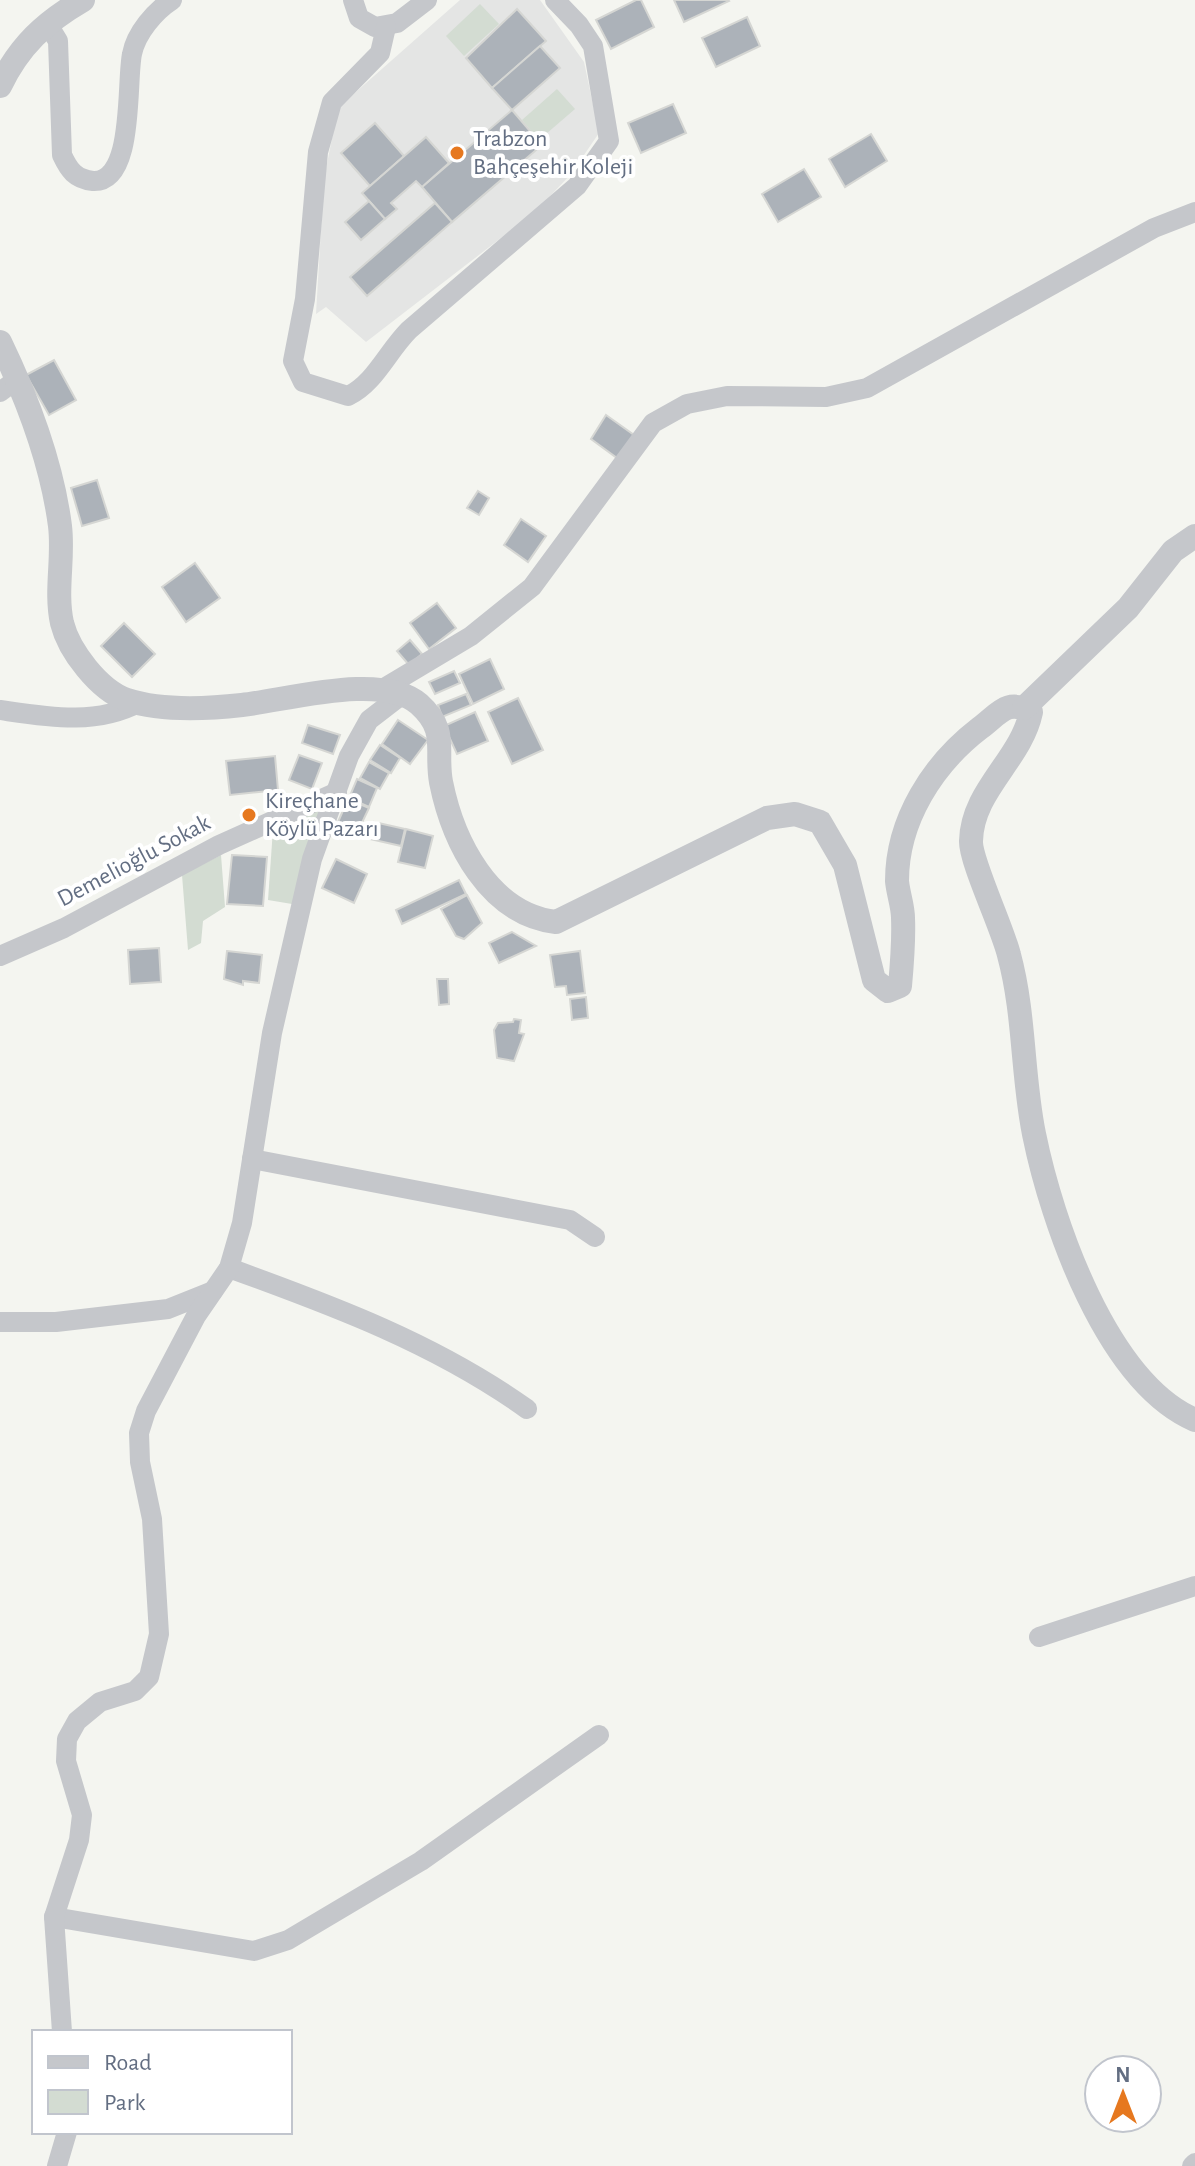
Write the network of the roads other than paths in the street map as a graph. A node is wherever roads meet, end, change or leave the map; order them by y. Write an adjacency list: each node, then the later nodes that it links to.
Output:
1 (83, 0): 6 (street)
2 (172, 0): 6 (street)
3 (353, 0): 7 (street)
4 (427, 0): 7 (street)
5 (555, 0): 7 (street)
6 (54, 12): 8 (street)
7 (386, 27)
8 (3, 75)
9 (1195, 212): 13 (street)
10 (0, 342): 11 (street)
11 (8, 386): 15 (street)
12 (1195, 536): 16 (street)
13 (379, 691): 14 (street); 15 (street)
14 (404, 693): 16 (street); 18 (street)
15 (140, 702): 17 (street)
16 (1024, 708): 26 (street)
17 (0, 710)
18 (337, 792): 19 (street, Demelioğlu Sokak); 20 (street)
19 (0, 956)
20 (252, 1159): 21 (street); 22 (street)
21 (595, 1237)
22 (229, 1268): 23 (street); 25 (street)
23 (213, 1291): 24 (street); 30 (street)
24 (0, 1322)
25 (527, 1409)
26 (1195, 1420)
27 (1195, 1586): 28 (street)
28 (1039, 1637)
29 (599, 1735): 30 (street)
30 (54, 1917): 31 (street)
31 (62, 2030)
32 (66, 2134): 33 (street)
33 (57, 2166)

